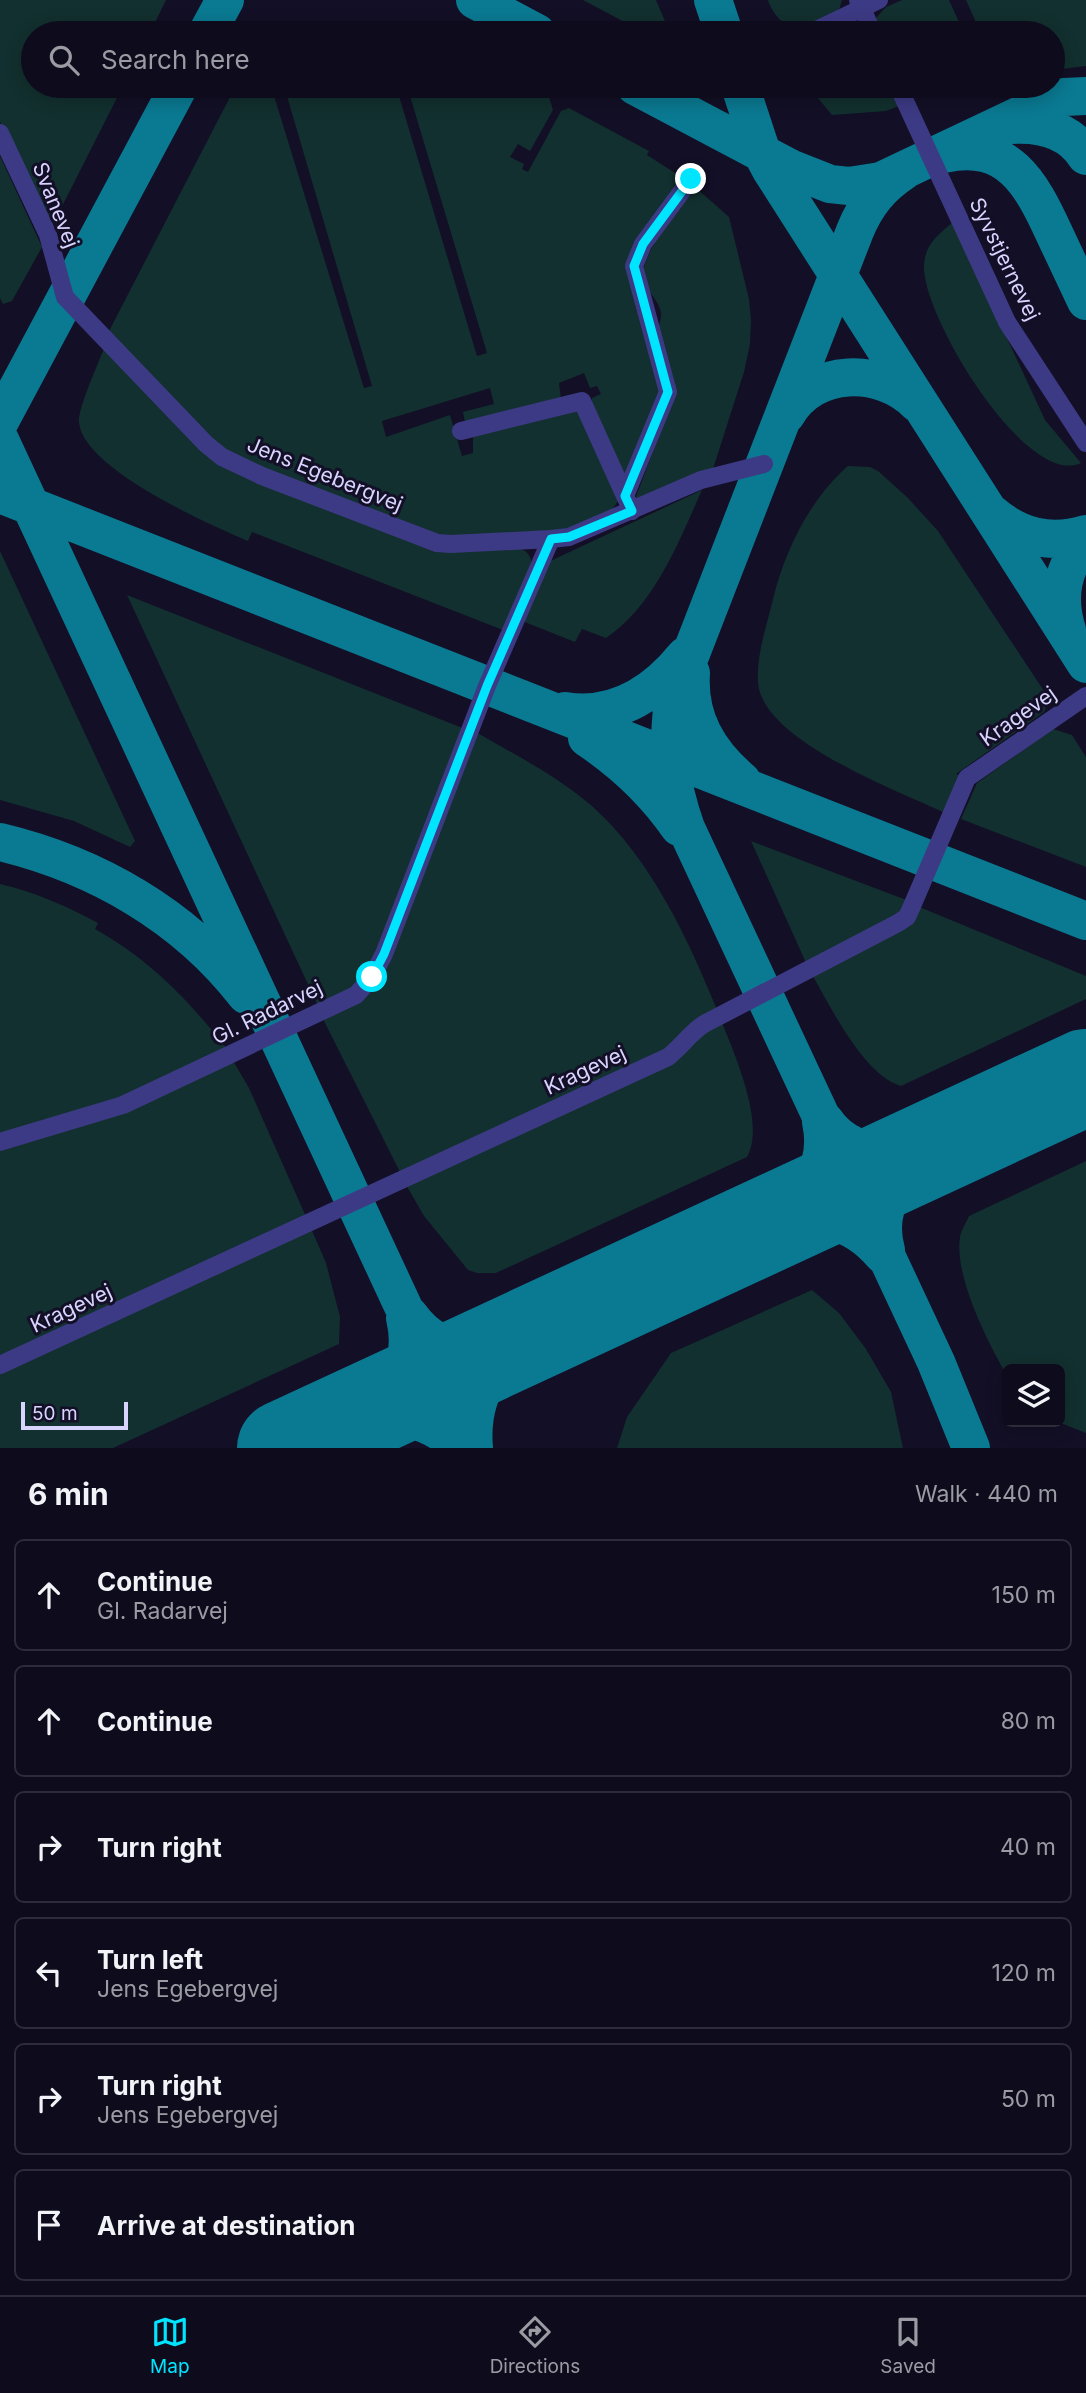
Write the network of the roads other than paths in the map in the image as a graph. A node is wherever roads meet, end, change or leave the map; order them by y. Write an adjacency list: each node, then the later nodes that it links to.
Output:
1 (879, 0): 2 (lane)
2 (860, 4): 3 (lane); 4 (lane)
3 (831, 21)
4 (868, 21)
5 (904, 98): 10 (lane, Syvstjernevej)
6 (0, 133): 8 (lane, Svanevej)
7 (691, 179): 12 (lane)
8 (65, 297): 13 (lane, Jens Egebergvej)
9 (461, 431): 12 (lane)
10 (1086, 443)
11 (764, 464): 12 (lane, Jens Egebergvej)
12 (628, 503): 13 (lane, Jens Egebergvej)
13 (551, 539): 15 (lane, Gl. Radarvej)
14 (1086, 696): 16 (lane, Kragevej)
15 (0, 1142)
16 (0, 1365)

